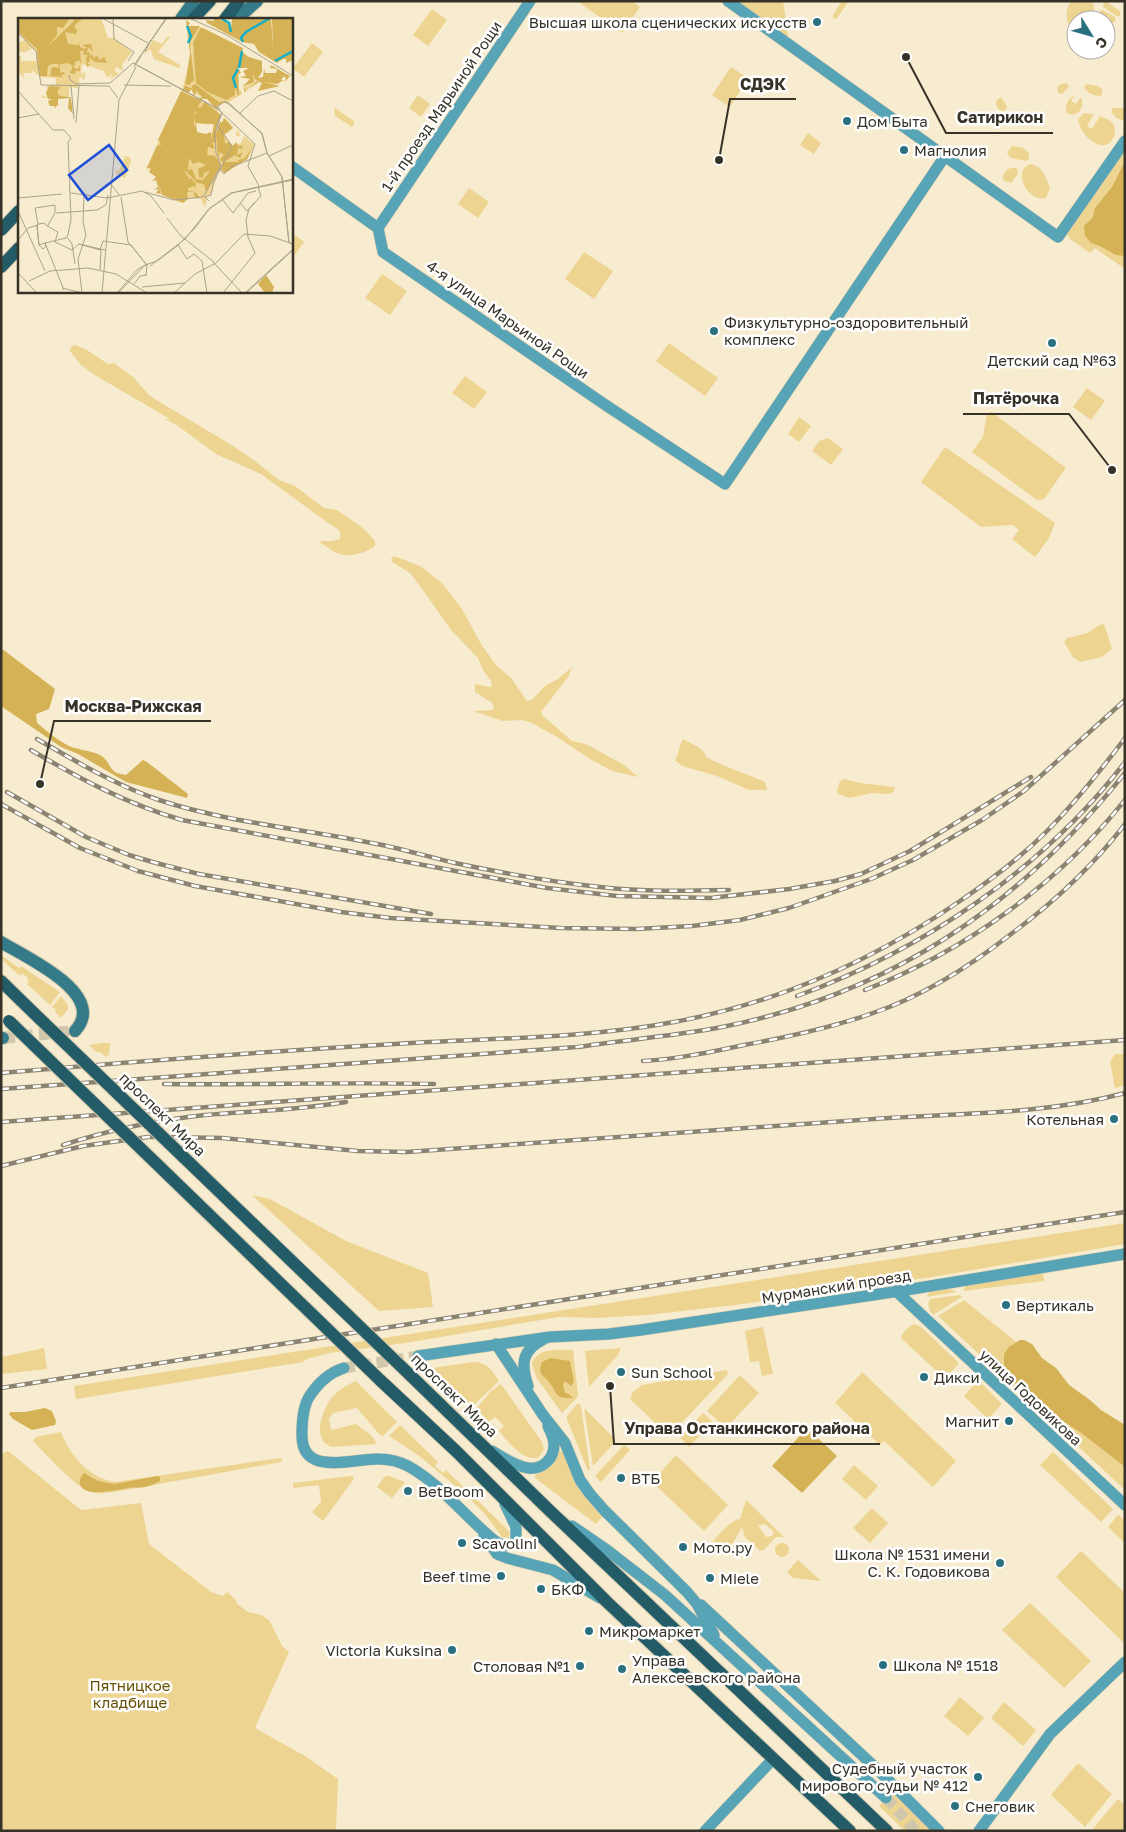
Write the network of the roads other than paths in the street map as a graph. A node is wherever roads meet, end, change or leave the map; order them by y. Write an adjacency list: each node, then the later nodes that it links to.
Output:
1 (194, 1): 7 (main road)
2 (210, 1): 8 (main road)
3 (239, 1): 9 (main road)
4 (257, 1): 10 (main road)
5 (530, 1): 15 (street, 1-й проезд Марьиной Рощи)
6 (728, 1): 12 (street)
7 (182, 18)
8 (195, 18)
9 (226, 18)
10 (238, 18)
11 (1125, 141): 12 (street)
12 (945, 156): 15 (street, 4-я улица Марьиной Рощи)
13 (292, 167): 15 (street)
14 (18, 212): 16 (main road)
15 (378, 228)
16 (1, 230)
17 (18, 249): 18 (main road)
18 (1, 267)
19 (1, 942): 22 (main road)
20 (1, 981): 33 (main road, проспект Мира, bridge)
21 (5, 1018): 34 (main road, bridge)
22 (75, 1031)
23 (1125, 1254): 24 (street, Мурманский проезд)
24 (926, 1286): 25 (street, Мурманский проезд); 26 (street)
25 (896, 1291): 26 (street, улица Годовикова); 27 (street, Мурманский проезд)
26 (916, 1310): 35 (street, улица Годовикова)
27 (550, 1337): 28 (street, Мурманский проезд); 31 (street)
28 (496, 1344): 29 (street, Мурманский проезд); 31 (street)
29 (418, 1356)
30 (344, 1368): 37 (street)
31 (532, 1398): 32 (street)
32 (544, 1415): 33 (street); 38 (street)
33 (483, 1446): 36 (main road, проспект Мира)
34 (501, 1496): 37 (street); 39 (main road)
35 (1125, 1505)
36 (548, 1509): 40 (street); 46 (main road, проспект Мира)
37 (481, 1529): 39 (street)
38 (687, 1592): 40 (street); 47 (street)
39 (606, 1602): 42 (main road)
40 (728, 1653): 43 (street)
41 (1125, 1662): 48 (street)
42 (773, 1759): 44 (street); 45 (main road)
43 (886, 1798)
44 (705, 1831)
45 (850, 1831)
46 (887, 1831)
47 (939, 1831)
48 (979, 1831)

